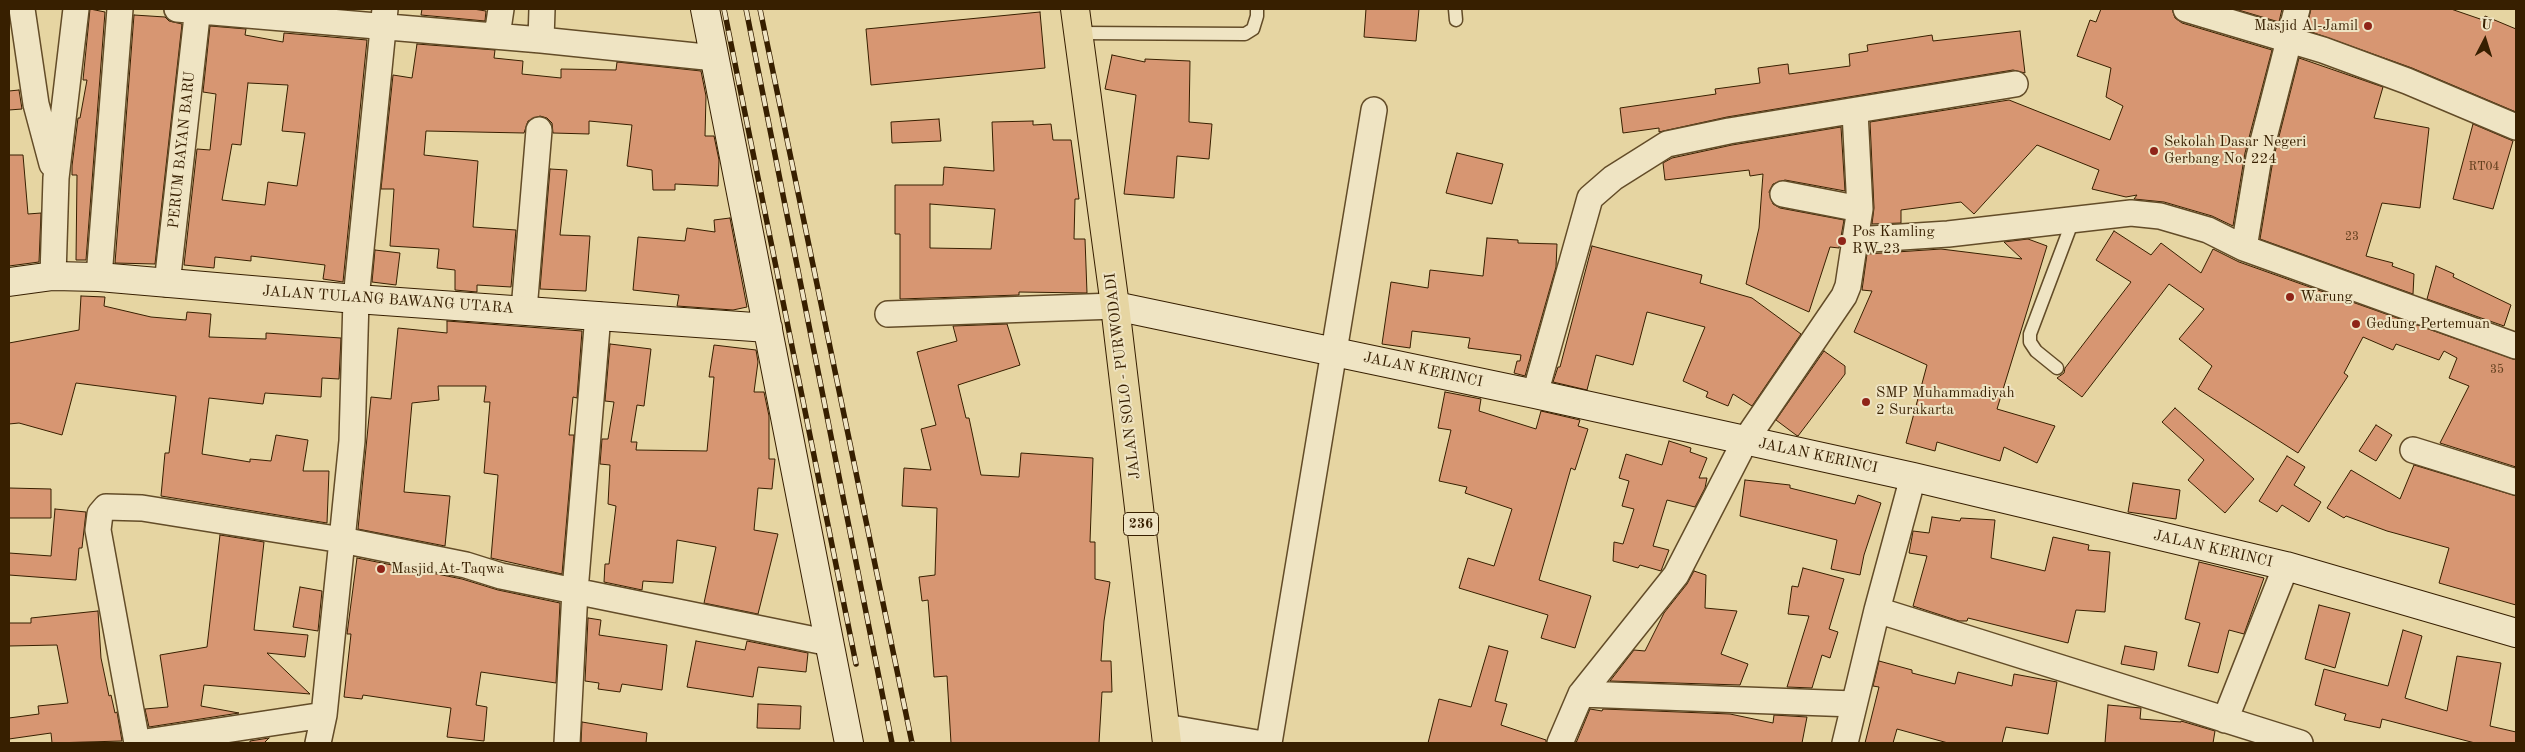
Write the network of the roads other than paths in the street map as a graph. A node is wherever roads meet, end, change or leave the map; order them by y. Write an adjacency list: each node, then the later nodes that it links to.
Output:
1 (22, 9): 22 (street)
2 (76, 9): 22 (street)
3 (120, 9): 29 (street)
4 (500, 9): 13 (street)
5 (542, 9): 14 (street)
6 (705, 9): 16 (street)
7 (1257, 9): 12 (lane)
8 (2186, 9): 15 (street)
9 (2297, 9): 15 (street)
10 (188, 11): 11 (street); 31 (street, PERUM BAYAN BARU)
11 (384, 18): 13 (street); 32 (street)
12 (1076, 21): 33 (main road, JALAN SOLO - PURWODADI / 236)
13 (496, 36): 14 (street)
14 (541, 40): 16 (street)
15 (2288, 40): 20 (street); 27 (street)
16 (714, 58): 37 (street)
17 (2015, 84): 19 (street)
18 (1374, 110): 39 (street)
19 (1855, 112): 24 (street); 41 (street)
20 (2516, 127)
21 (539, 130): 34 (street)
22 (56, 178): 28 (street)
23 (1783, 194): 24 (street)
24 (1860, 209): 26 (street)
25 (2073, 220): 26 (street); 27 (street); 40 (lane)
26 (1855, 240): 42 (street)
27 (2244, 248): 38 (street)
28 (53, 276): 29 (street, JALAN TULANG BAWANG UTARA); 30 (street, JALAN TULANG BAWANG UTARA)
29 (98, 277): 31 (street, JALAN TULANG BAWANG UTARA)
30 (9, 282)
31 (167, 284): 32 (street, JALAN TULANG BAWANG UTARA)
32 (356, 299): 34 (street, JALAN TULANG BAWANG UTARA); 46 (street)
33 (1115, 306): 35 (street); 39 (street, JALAN KERINCI); 56 (main road, JALAN SOLO - PURWODADI / 236)
34 (524, 310): 36 (street, JALAN TULANG BAWANG UTARA)
35 (888, 314)
36 (598, 315): 37 (street, JALAN TULANG BAWANG UTARA); 48 (street)
37 (768, 328): 51 (street)
38 (2516, 346)
39 (1335, 352): 41 (street, JALAN KERINCI); 62 (street)
40 (2057, 368)
41 (1534, 394): 42 (street, JALAN KERINCI)
42 (1745, 441): 44 (street, JALAN KERINCI); 52 (street)
43 (2413, 450): 45 (street)
44 (1913, 477): 47 (street, JALAN KERINCI); 49 (street)
45 (2516, 482)
46 (342, 540): 48 (street); 54 (street); 57 (street)
47 (2286, 566): 50 (street, JALAN KERINCI); 55 (street)
48 (575, 591): 51 (street); 59 (street)
49 (1877, 610): 53 (street); 55 (street)
50 (2516, 632)
51 (830, 643): 60 (street)
52 (1581, 694): 53 (street); 63 (street)
53 (1854, 704): 64 (street)
54 (324, 715): 57 (street); 58 (street)
55 (2225, 720): 65 (street)
56 (1166, 735): 61 (street)
57 (138, 743)
58 (318, 743)
59 (567, 743)
60 (849, 743)
61 (1257, 743)
62 (1269, 743)
63 (1560, 743)
64 (1845, 743)
65 (2300, 743)

